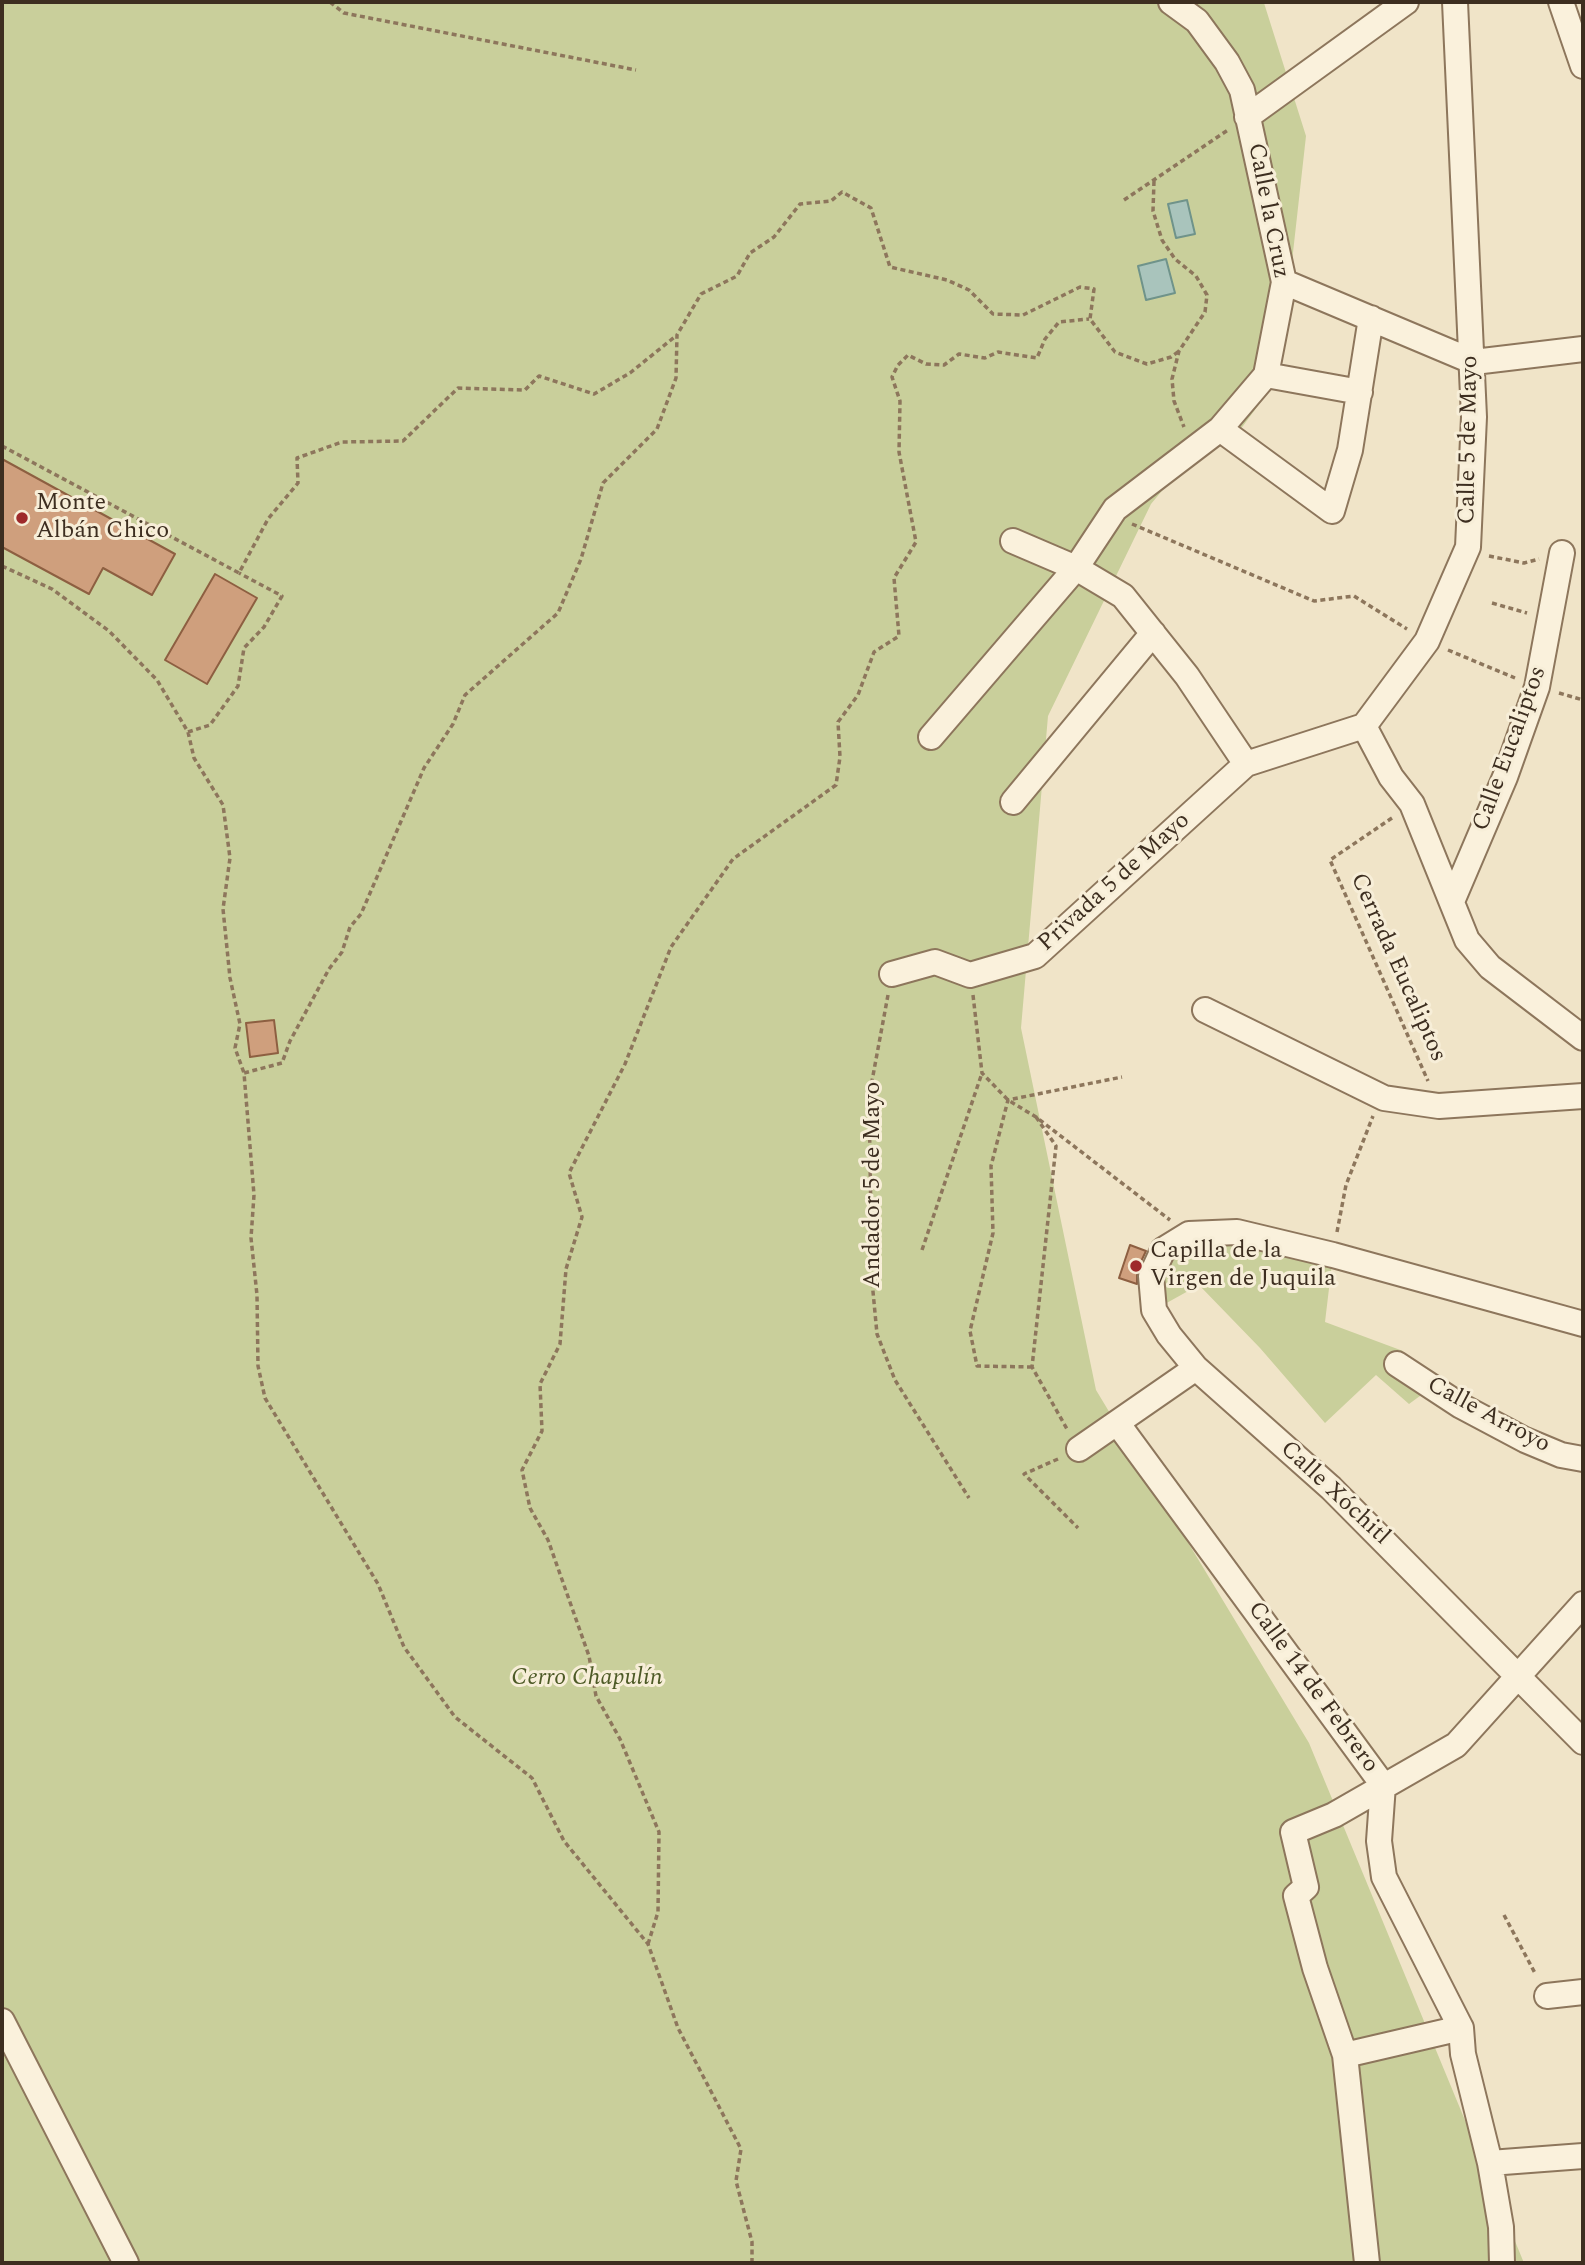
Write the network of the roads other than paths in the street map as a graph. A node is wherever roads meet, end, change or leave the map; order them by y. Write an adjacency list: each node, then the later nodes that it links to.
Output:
1 (1171, 2): 6 (street, Calle la Cruz)
2 (1406, 2): 6 (street)
3 (1455, 2): 10 (street, Calle 5 de Mayo)
4 (1561, 2): 5 (street)
5 (1583, 66)
6 (1247, 117): 7 (street, Calle la Cruz)
7 (1284, 282): 8 (street); 11 (street, Calle la Cruz)
8 (1371, 317): 10 (street); 12 (street)
9 (1583, 349): 10 (street)
10 (1474, 362): 18 (street, Calle 5 de Mayo)
11 (1266, 375): 12 (street); 13 (street, Calle la Cruz)
12 (1360, 392): 13 (street)
13 (1210, 435): 16 (street, Calle la Cruz)
14 (1013, 541): 16 (street)
15 (1562, 553): 22 (street, Calle Eucaliptos)
16 (1076, 568): 17 (street); 19 (street)
17 (1153, 633): 20 (street); 21 (street)
18 (1364, 726): 20 (street); 22 (street)
19 (930, 737)
20 (1246, 764): 23 (street, Privada 5 de Mayo)
21 (1013, 802)
22 (1453, 899): 25 (street)
23 (892, 974)
24 (1205, 1010): 26 (street)
25 (1583, 1038)
26 (1583, 1096)
27 (1583, 1324): 29 (street, Calle Xóchitl)
28 (1396, 1364): 32 (street, Calle Arroyo)
29 (1196, 1368): 30 (street); 34 (street, Calle Xóchitl)
30 (1118, 1424): 31 (street); 36 (street, Calle 14 de Febrero)
31 (1079, 1449)
32 (1583, 1459)
33 (1583, 1604): 34 (street)
34 (1519, 1678): 35 (street, Calle Xóchitl); 36 (street)
35 (1583, 1742)
36 (1383, 1785): 40 (street, Calle 14 de Febrero); 41 (street)
37 (1583, 1992): 38 (street)
38 (1547, 1996)
39 (2, 2021): 44 (street)
40 (1461, 2028): 41 (street); 43 (street, Calle 14 de Febrero)
41 (1345, 2055): 45 (street)
42 (1583, 2156): 43 (street)
43 (1490, 2163): 46 (street, Calle 14 de Febrero)
44 (126, 2263)
45 (1367, 2263)
46 (1502, 2263)

